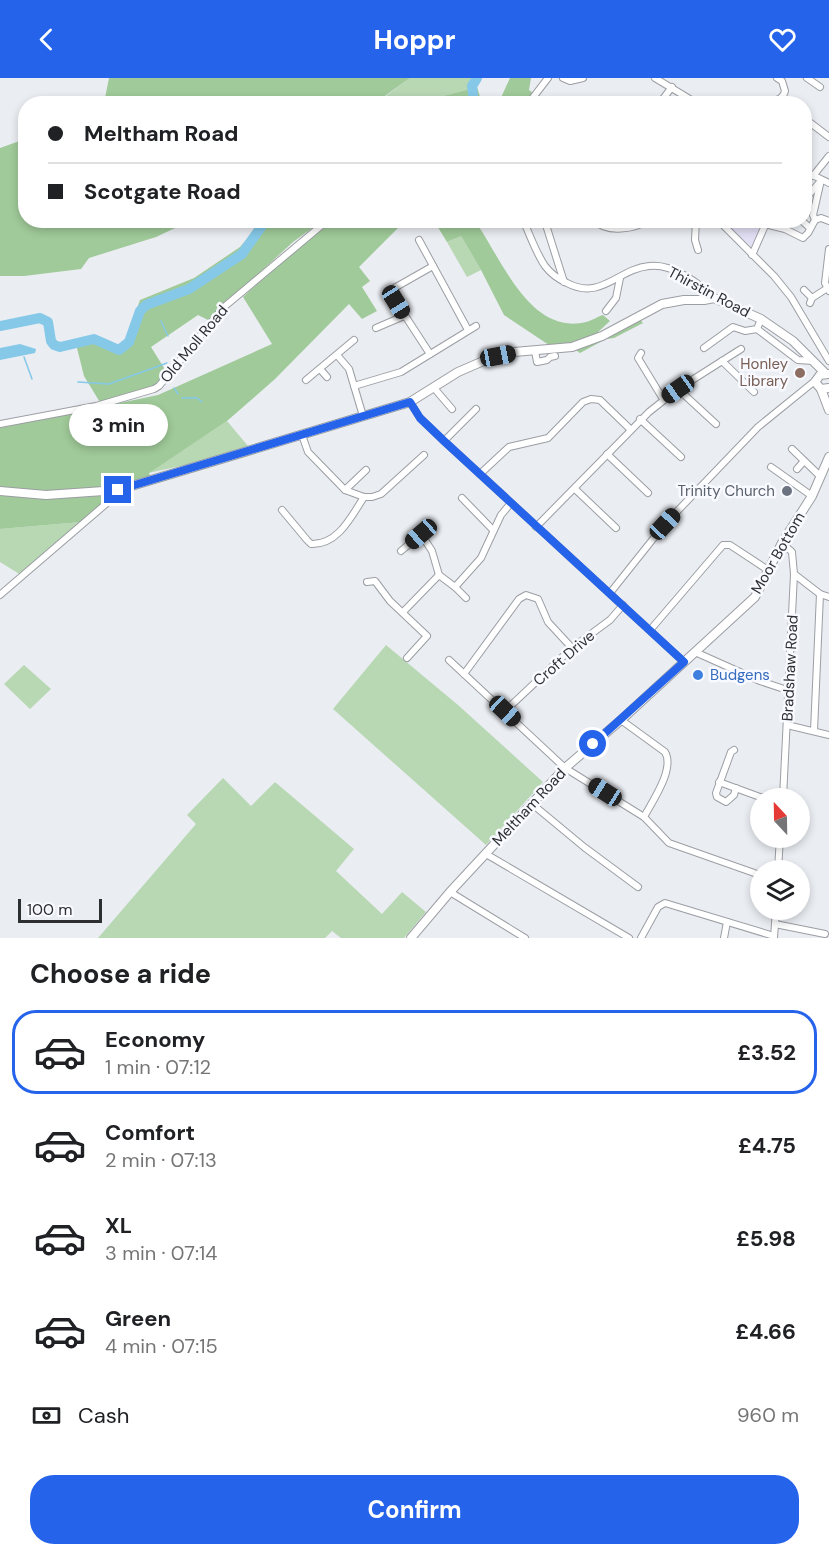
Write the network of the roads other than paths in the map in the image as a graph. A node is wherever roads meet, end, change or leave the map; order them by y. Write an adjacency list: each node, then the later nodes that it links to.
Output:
1 (548, 78): 9 (street)
2 (562, 78): 3 (street)
3 (583, 78)
4 (655, 78): 7 (street)
5 (777, 78): 12 (street)
6 (807, 78): 8 (street)
7 (672, 87): 10 (street); 11 (street)
8 (820, 87)
9 (534, 96)
10 (665, 96)
11 (686, 96)
12 (782, 96)
13 (812, 124): 14 (street)
14 (829, 137)
15 (829, 156): 16 (street)
16 (813, 176): 17 (street)
17 (821, 180): 18 (street); 19 (street); 20 (street)
18 (829, 183)
19 (812, 191)
20 (815, 220): 21 (street); 22 (street)
21 (829, 221)
22 (812, 225)
23 (318, 228): 75 (street, Old Moll Road)
24 (528, 228): 37 (street)
25 (547, 228): 37 (street)
26 (696, 228): 33 (street)
27 (726, 228): 34 (street)
28 (763, 228): 34 (street)
29 (779, 228): 30 (street)
30 (810, 228)
31 (419, 240): 35 (street)
32 (829, 249): 39 (street)
33 (698, 250)
34 (752, 255): 57 (street)
35 (432, 266): 42 (street); 47 (street)
36 (620, 278): 37 (street, Thirstin Road); 40 (street, Thirstin Road); 41 (street)
37 (564, 282)
38 (804, 290): 39 (street)
39 (828, 290)
40 (714, 298): 43 (street, Thirstin Road); 51 (street)
41 (606, 311)
42 (404, 316): 45 (street); 52 (street)
43 (761, 319): 46 (street); 56 (street, Thirstin Road)
44 (476, 326): 47 (street)
45 (376, 328)
46 (757, 329): 49 (street); 56 (street)
47 (468, 330): 52 (street)
48 (354, 340): 53 (street)
49 (704, 348)
50 (741, 349): 55 (street)
51 (535, 351): 54 (street); 65 (street)
52 (429, 354): 64 (street)
53 (337, 355): 59 (street); 64 (street)
54 (555, 356)
55 (722, 361): 66 (street); 67 (street)
56 (813, 361): 60 (street, Thirstin Road); 63 (street)
57 (829, 361)
58 (628, 362): 68 (street)
59 (320, 369): 61 (street); 62 (street)
60 (827, 374): 63 (street)
61 (327, 377)
62 (306, 380)
63 (820, 385): 70 (street); 112 (street)
64 (354, 386): 73 (street)
65 (434, 388): 69 (street); 71 (street)
66 (678, 389): 68 (street); 76 (street)
67 (754, 392)
68 (663, 399): 74 (street)
69 (410, 402): 73 (street); 79 (street)
70 (829, 406)
71 (452, 409)
72 (476, 409): 79 (street)
73 (363, 416): 78 (street)
74 (640, 419): 77 (street); 83 (street)
75 (0, 424)
76 (716, 424)
77 (630, 429): 81 (street); 90 (street)
78 (302, 435): 92 (street); 93 (street)
79 (444, 441): 90 (street)
80 (792, 449): 85 (street)
81 (607, 454): 91 (street); 95 (street)
82 (424, 455): 97 (street)
83 (681, 457)
84 (829, 457): 89 (street, Moor Bottom)
85 (804, 461): 87 (street); 89 (street)
86 (771, 467): 96 (street)
87 (797, 469)
88 (366, 470): 93 (street)
89 (825, 473): 96 (street, Moor Bottom)
90 (480, 474): 99 (street)
91 (575, 489): 101 (street); 102 (street)
92 (118, 490): 94 (street); 113 (street)
93 (345, 490): 97 (street)
94 (0, 491)
95 (648, 493)
96 (812, 496): 104 (street, Moor Bottom)
97 (364, 498): 100 (street)
98 (462, 498): 103 (street)
99 (511, 503): 101 (street); 103 (street)
100 (282, 510)
101 (536, 527): 112 (street)
102 (616, 528)
103 (493, 530): 110 (street)
104 (782, 543): 106 (street, Moor Bottom); 107 (street, Bradshaw Road)
105 (401, 551): 108 (street)
106 (768, 570): 118 (street); 120 (street, Moor Bottom)
107 (795, 574): 114 (street); 125 (street, Bradshaw Road)
108 (439, 575): 110 (street); 117 (street)
109 (367, 582): 117 (street)
110 (455, 588): 115 (street)
111 (829, 588): 114 (street)
112 (610, 593): 116 (street)
113 (0, 595)
114 (824, 595): 129 (street)
115 (466, 598)
116 (623, 605): 118 (street); 119 (street, Croft Drive)
117 (403, 612): 121 (street)
118 (651, 630): 123 (street)
119 (572, 648): 124 (street); 126 (street, Croft Drive)
120 (695, 652): 123 (street, Moor Bottom); 125 (street)
121 (407, 658)
122 (449, 660): 124 (street)
123 (684, 662): 127 (street, Meltham Road)
124 (464, 674): 126 (street)
125 (787, 690): 128 (street, Bradshaw Road)
126 (505, 711): 132 (street)
127 (621, 720): 132 (street, Meltham Road); 138 (street)
128 (787, 725): 129 (street); 135 (street, Bradshaw Road)
129 (814, 731): 130 (street)
130 (829, 735)
131 (734, 750): 133 (street)
132 (565, 768): 137 (street, Meltham Road); 138 (street)
133 (719, 782): 134 (street); 134 (street)
134 (736, 788): 136 (street)
135 (784, 788)
136 (750, 793)
137 (531, 803): 139 (street, Meltham Road); 141 (street)
138 (645, 817): 140 (street)
139 (486, 854): 142 (street, Meltham Road); 150 (street)
140 (750, 871)
141 (638, 887)
142 (450, 892): 148 (street, Meltham Road); 149 (street)
143 (775, 920): 145 (street)
144 (728, 922): 147 (street); 151 (street); 152 (street)
145 (775, 924): 146 (street); 147 (street)
146 (825, 934)
147 (774, 937)
148 (411, 938)
149 (525, 938)
150 (629, 938)
151 (641, 938)
152 (724, 938)

